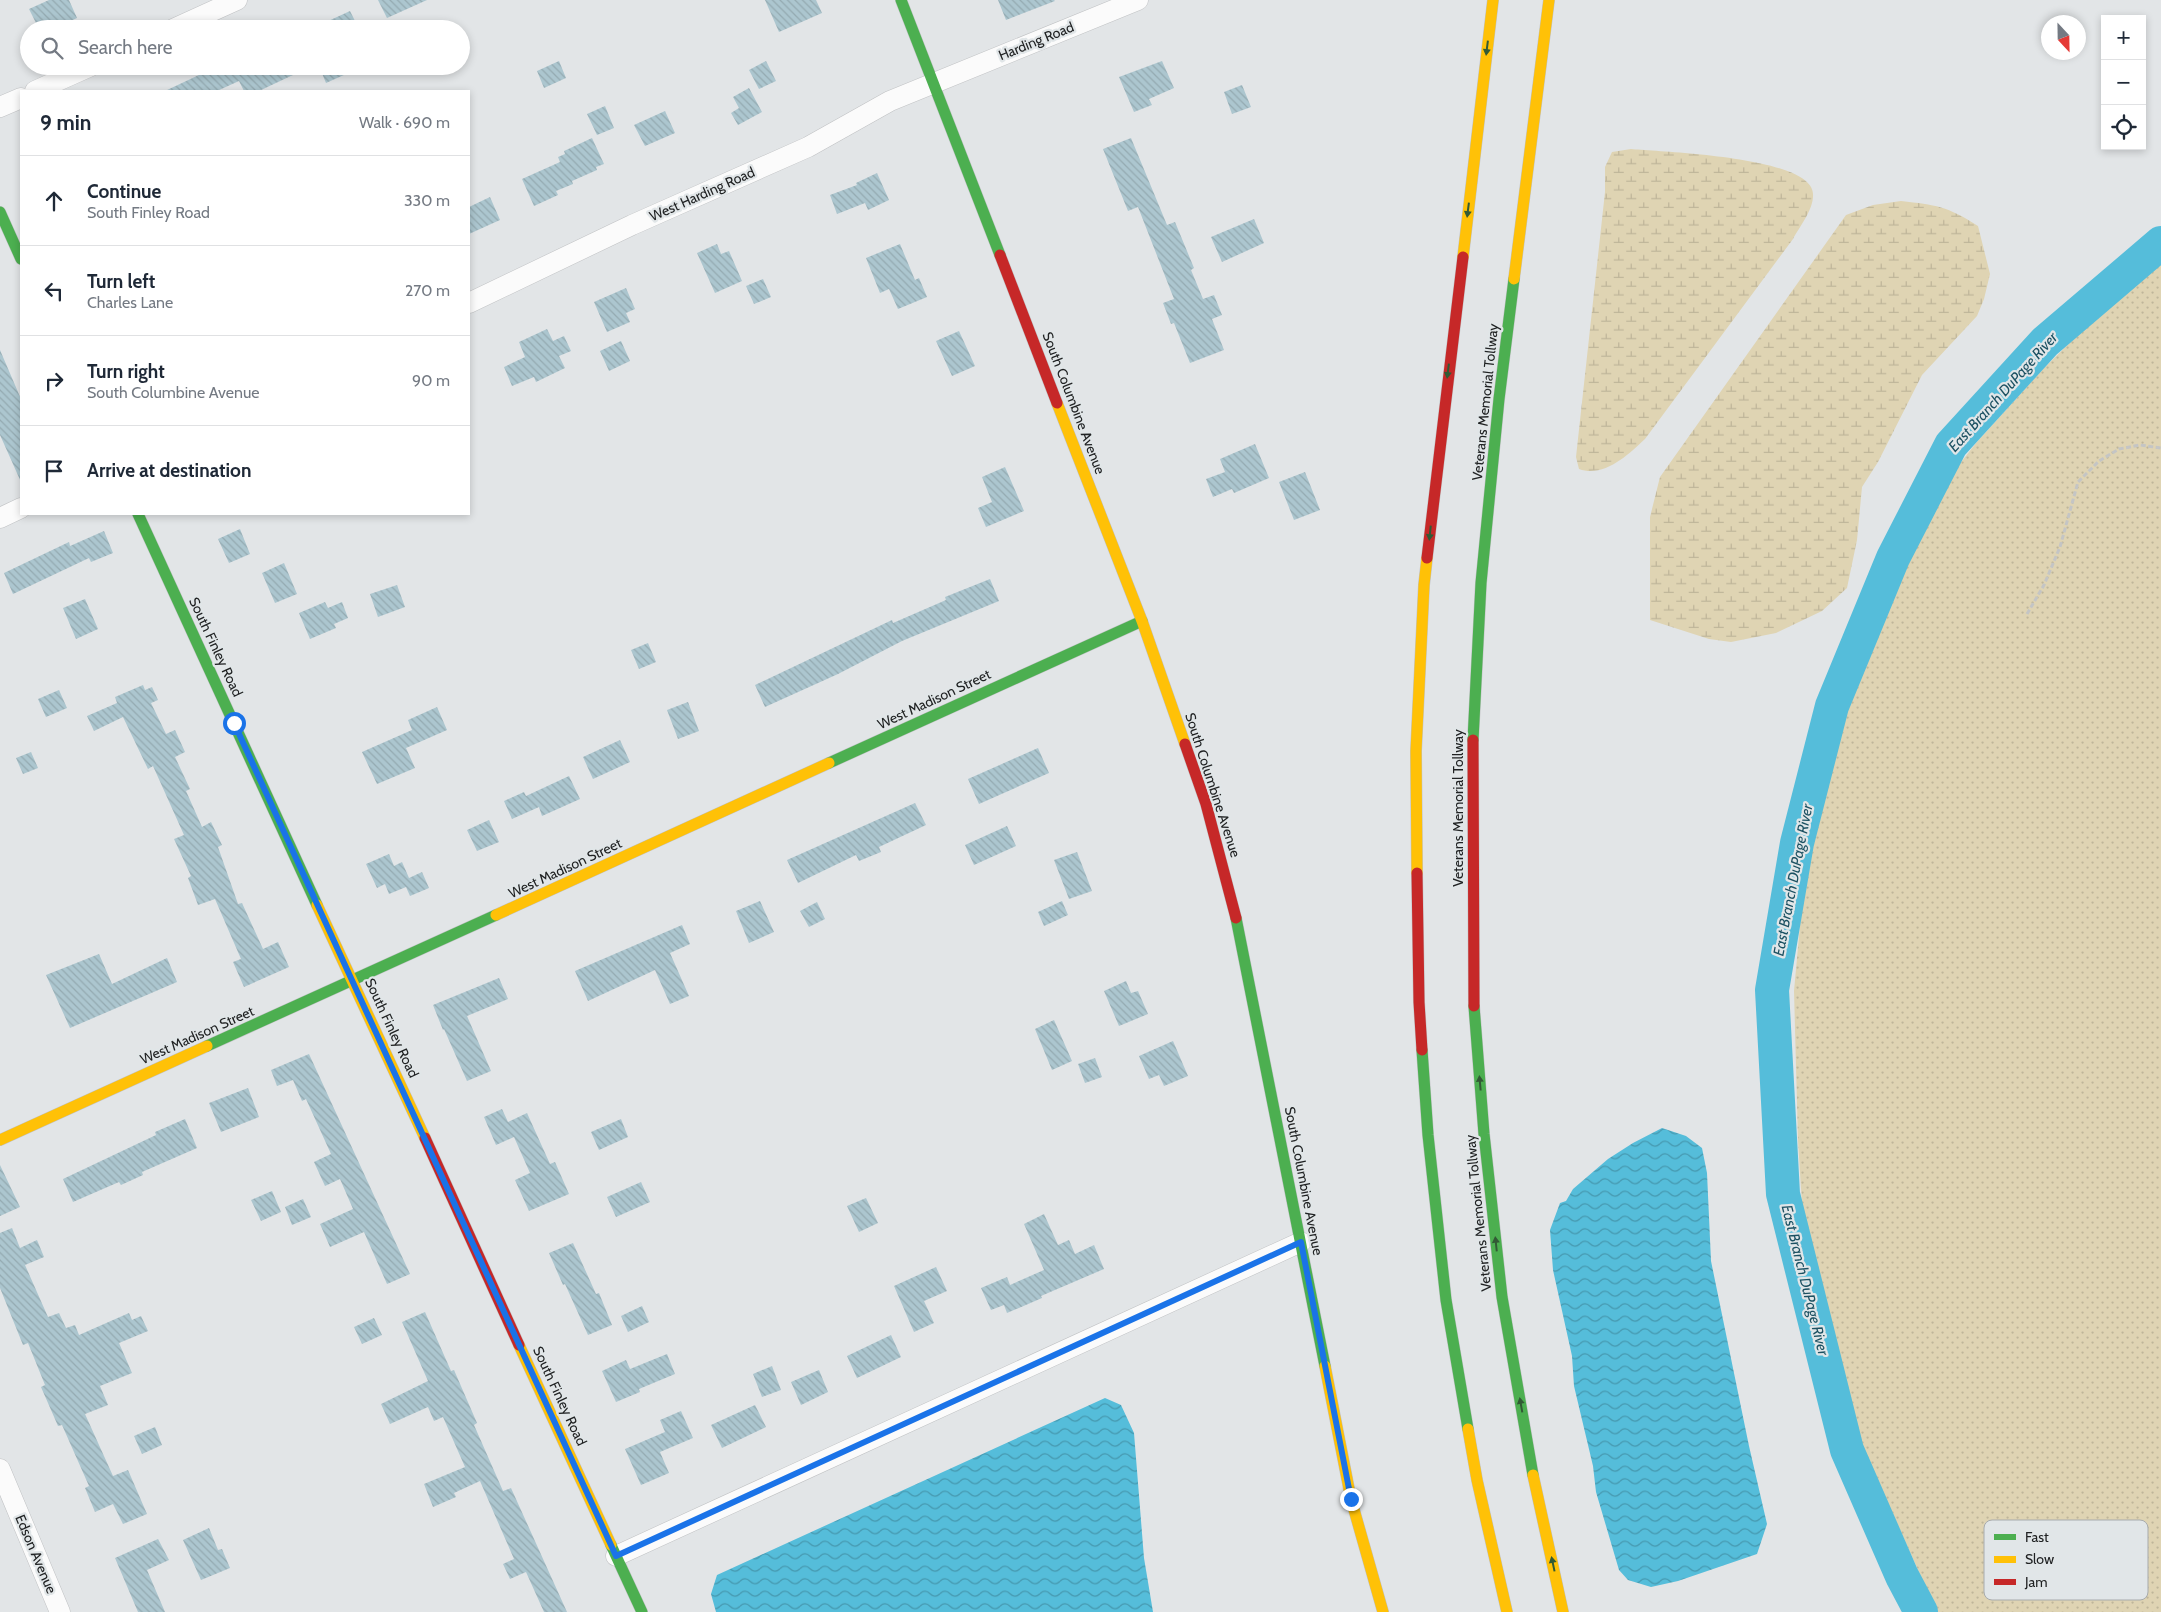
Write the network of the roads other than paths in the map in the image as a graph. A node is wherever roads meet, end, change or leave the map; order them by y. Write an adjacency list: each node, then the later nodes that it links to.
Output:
1 (237, 0): 6 (street)
2 (902, 0): 8 (main road, South Columbine Avenue)
3 (1138, 0): 8 (street, Harding Road)
4 (1493, 0): 27 (main road, one-way to 27)
5 (1549, 0): 28 (main road, Veterans Memorial Tollway, one-way to 5)
6 (193, 20)
7 (70, 75): 9 (street)
8 (934, 82): 14 (street, West Harding Road); 18 (main road, South Columbine Avenue)
9 (37, 90)
10 (20, 98): 11 (street)
11 (0, 107)
12 (0, 212): 13 (main road)
13 (20, 257)
14 (470, 303)
15 (20, 508): 17 (street)
16 (138, 515): 19 (main road, South Finley Road)
17 (0, 518)
18 (1142, 620): 19 (main road, West Madison Street); 21 (main road, South Columbine Avenue)
19 (354, 981): 20 (main road, West Madison Street); 23 (main road, South Finley Road)
20 (0, 1140)
21 (1301, 1242): 23 (street); 26 (main road, South Columbine Avenue)
22 (0, 1469): 24 (street, Edson Avenue)
23 (616, 1556): 25 (main road, South Finley Road)
24 (60, 1612)
25 (642, 1612)
26 (1382, 1612)
27 (1507, 1612)
28 (1563, 1612)

